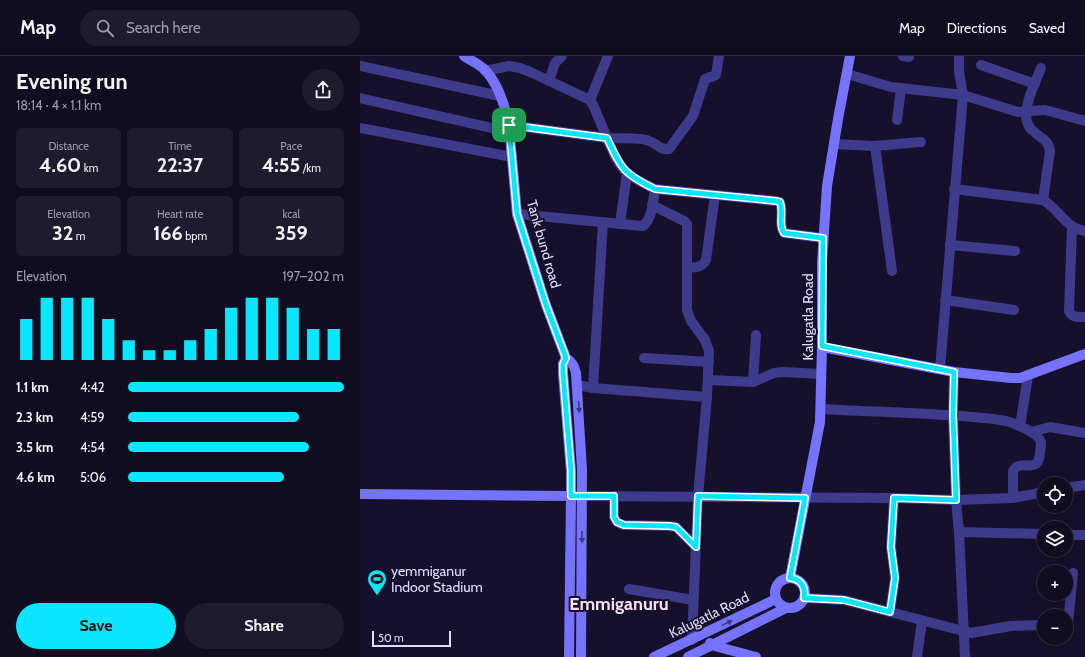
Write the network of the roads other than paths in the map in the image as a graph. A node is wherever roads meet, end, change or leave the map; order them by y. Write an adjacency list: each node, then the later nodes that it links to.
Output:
1 (464, 56): 10 (street, Tank bund road)
2 (562, 56): 12 (street)
3 (608, 56): 18 (street)
4 (719, 56): 24 (street)
5 (850, 56): 11 (street, Kalugatla Road)
6 (959, 56): 15 (street)
7 (981, 65): 13 (street)
8 (360, 66): 16 (street)
9 (1041, 68): 13 (street)
10 (485, 71): 12 (street); 16 (street, Tank bund road)
11 (846, 74): 14 (street); 26 (street, Kalugatla Road)
12 (549, 81): 18 (street)
13 (1035, 84): 19 (street)
14 (901, 88): 15 (street); 20 (street)
15 (963, 94): 19 (street); 31 (street)
16 (500, 96): 23 (street, Tank bund road)
17 (360, 98): 23 (street)
18 (590, 100): 24 (street)
19 (1025, 112): 21 (street); 33 (street)
20 (897, 120)
21 (1085, 121)
22 (360, 128): 28 (street)
23 (509, 129): 24 (street); 28 (street, Tank bund road)
24 (607, 138): 29 (street)
25 (920, 142): 27 (street)
26 (834, 144): 27 (street); 40 (street, Kalugatla Road)
27 (875, 146): 44 (street)
28 (512, 157): 35 (street, Tank bund road)
29 (627, 173): 30 (street); 37 (street)
30 (655, 189): 32 (street); 34 (street)
31 (954, 189): 33 (street); 41 (street)
32 (715, 195): 40 (street); 43 (street)
33 (1043, 200): 38 (street)
34 (652, 205): 37 (street); 43 (street)
35 (517, 214): 36 (street); 51 (street, Tank bund road)
36 (603, 222): 37 (street); 61 (street)
37 (620, 224)
38 (1072, 227): 39 (street); 47 (street)
39 (1085, 231)
40 (823, 238): 49 (street, Kalugatla Road)
41 (950, 245): 42 (street); 45 (street)
42 (1015, 252)
43 (687, 268): 53 (street)
44 (892, 271)
45 (945, 300): 46 (street); 54 (street)
46 (1014, 310)
47 (1085, 317)
48 (756, 335): 59 (street)
49 (822, 346): 54 (street); 56 (street, Kalugatla Road)
50 (1085, 354): 57 (street)
51 (566, 358): 60 (street, Tank bund road); 72 (street)
52 (644, 358): 53 (street)
53 (709, 362): 58 (street)
54 (940, 370): 55 (street)
55 (954, 372): 57 (street); 64 (street)
56 (821, 374): 59 (street); 63 (street, Kalugatla Road)
57 (1028, 376): 65 (street)
58 (708, 380): 59 (street); 62 (street)
59 (753, 382)
60 (577, 385): 61 (street); 73 (street, Tank bund road, one-way to 73)
61 (593, 388): 62 (street)
62 (707, 397): 75 (street)
63 (821, 409): 64 (street); 76 (street, Kalugatla Road)
64 (953, 415): 65 (street); 79 (street)
65 (1020, 426): 66 (street)
66 (1031, 432): 67 (street); 78 (street)
67 (1085, 433)
68 (1085, 485): 69 (street)
69 (1073, 487)
70 (1037, 493): 78 (street)
71 (360, 494): 72 (street)
72 (571, 496): 73 (street); 98 (street)
73 (582, 496): 74 (street); 99 (street, Tank bund road, one-way to 99)
74 (614, 496): 75 (street); 84 (street)
75 (698, 496): 76 (street); 84 (street)
76 (805, 498): 77 (street); 85 (street, Kalugatla Road)
77 (894, 498): 79 (street); 91 (street)
78 (1013, 498): 79 (street)
79 (956, 500): 80 (street)
80 (959, 532): 81 (street); 94 (street)
81 (1037, 534)
82 (1073, 535): 83 (street)
83 (1085, 535)
84 (696, 547): 89 (street)
85 (790, 578): 87 (street); 88 (street)
86 (628, 589): 89 (street)
87 (804, 598): 90 (street, Kalugatla Road); 91 (street)
88 (776, 599): 90 (street); 95 (street, Kalugatla Road, one-way to 88)
89 (693, 600): 96 (street)
90 (786, 608): 97 (street, Kalugatla Road)
91 (890, 612): 92 (street)
92 (922, 621): 94 (street); 103 (street)
93 (1037, 625): 94 (street)
94 (963, 632): 104 (street)
95 (704, 634): 96 (street, Kalugatla Road); 97 (street)
96 (692, 640): 100 (street, Kalugatla Road)
97 (711, 645): 101 (street, Kalugatla Road); 102 (street)
98 (569, 657)
99 (581, 657)
100 (654, 657)
101 (689, 657)
102 (753, 657)
103 (917, 657)
104 (965, 657)

